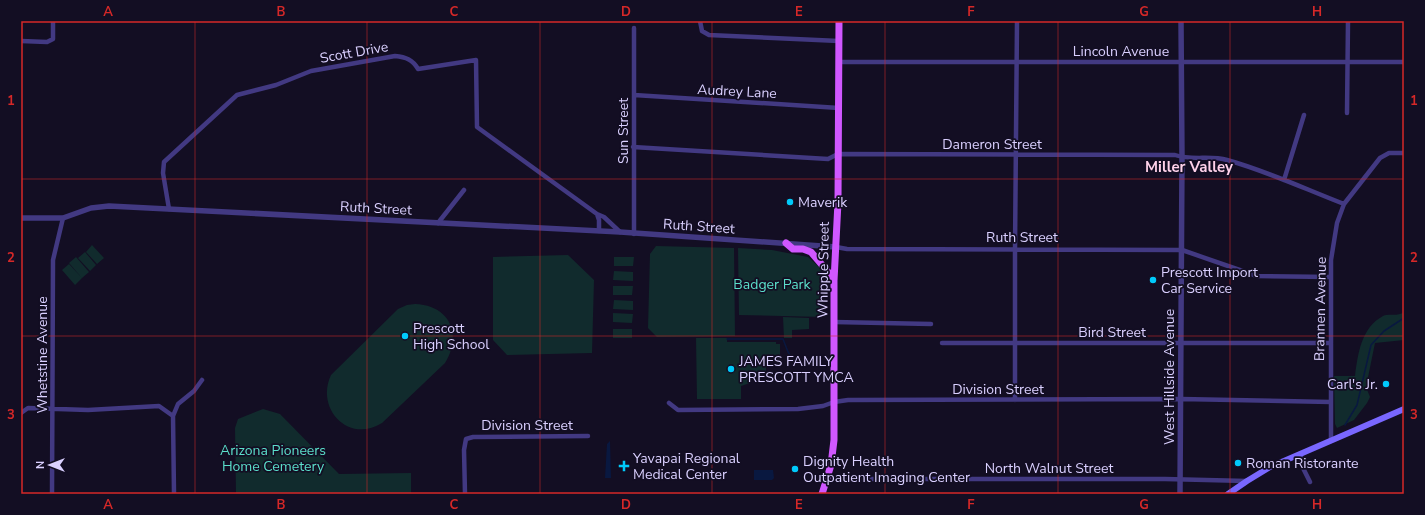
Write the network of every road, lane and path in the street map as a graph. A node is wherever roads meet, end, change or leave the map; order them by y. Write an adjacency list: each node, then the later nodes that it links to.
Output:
1 (53, 21): 8 (street)
2 (700, 21): 9 (street)
3 (839, 21): 9 (main road, Whipple Street)
4 (1017, 21): 10 (street)
5 (1181, 21): 12 (street, West Hillside Avenue)
6 (1348, 21): 13 (street)
7 (634, 28): 15 (street, Sun Street)
8 (21, 41)
9 (839, 41): 11 (main road, Whipple Street)
10 (1016, 61): 11 (street, Lincoln Avenue); 12 (street, Lincoln Avenue); 22 (street)
11 (839, 62): 16 (main road, Whipple Street)
12 (1181, 62): 13 (street, Lincoln Avenue); 23 (street, West Hillside Avenue)
13 (1348, 62): 14 (street, Lincoln Avenue); 17 (street)
14 (1404, 62)
15 (634, 95): 16 (street, Audrey Lane); 19 (street, Sun Street)
16 (839, 108): 21 (main road, Whipple Street)
17 (1347, 113)
18 (1304, 115): 24 (street)
19 (633, 147): 21 (street, Dameron Street); 34 (street, Sun Street)
20 (1404, 153): 26 (street, Brannen Avenue)
21 (838, 154): 22 (street, Dameron Street); 36 (main road, Whipple Street)
22 (1016, 155): 23 (street, Dameron Street); 37 (street)
23 (1182, 158): 24 (street, Dameron Street); 38 (street, West Hillside Avenue)
24 (1284, 180): 26 (street, Dameron Street)
25 (464, 190): 31 (street)
26 (1344, 204): 39 (street, Brannen Avenue)
27 (169, 209): 28 (street, Scott Drive); 30 (street, Ruth Street); 31 (street, Ruth Street)
28 (597, 214): 32 (street); 33 (street, Scott Drive)
29 (21, 218): 30 (street, Ruth Street)
30 (63, 218): 53 (street, Whetstine Avenue)
31 (438, 223): 32 (street, Ruth Street)
32 (599, 231): 33 (street, Ruth Street)
33 (620, 232): 34 (street, Ruth Street)
34 (634, 234): 35 (street, Ruth Street)
35 (786, 243): 36 (street, Ruth Street); 40 (main road)
36 (836, 247): 37 (street, Ruth Street); 40 (main road, Whipple Street)
37 (1015, 249): 38 (street, Ruth Street); 44 (street)
38 (1182, 250): 39 (street, Ruth Street); 45 (street, West Hillside Avenue)
39 (1331, 277): 46 (street, Brannen Avenue)
40 (834, 279): 41 (main road, Whipple Street)
41 (834, 322): 42 (street); 50 (main road, Whipple Street)
42 (931, 324)
43 (942, 343): 44 (street, Bird Street)
44 (1016, 343): 45 (street, Bird Street); 49 (street)
45 (1180, 343): 46 (street, Bird Street); 48 (street, West Hillside Avenue)
46 (1330, 343): 51 (street, Brannen Avenue)
47 (202, 380): 56 (street)
48 (1181, 399): 49 (street, Division Street); 51 (street, Division Street); 61 (street, West Hillside Avenue)
49 (1015, 400): 50 (street, Division Street)
50 (834, 402): 52 (street, Division Street); 60 (main road, Whipple Street)
51 (1331, 402): 58 (street, Brannen Avenue)
52 (669, 403)
53 (52, 409): 55 (street); 56 (street); 64 (street, Whetstine Avenue)
54 (1404, 409): 58 (main road)
55 (21, 413)
56 (174, 416): 65 (street)
57 (588, 436): 66 (street, Division Street)
58 (1331, 441): 59 (main road)
59 (1301, 454): 62 (main road); 63 (street)
60 (828, 479): 61 (street, North Walnut Street); 67 (main road, Whipple Street)
61 (1180, 479): 62 (street, North Walnut Street); 68 (street, West Hillside Avenue)
62 (1247, 481): 69 (main road)
63 (1310, 482)
64 (52, 494)
65 (174, 494)
66 (465, 494)
67 (822, 494)
68 (1180, 494)
69 (1228, 494)

